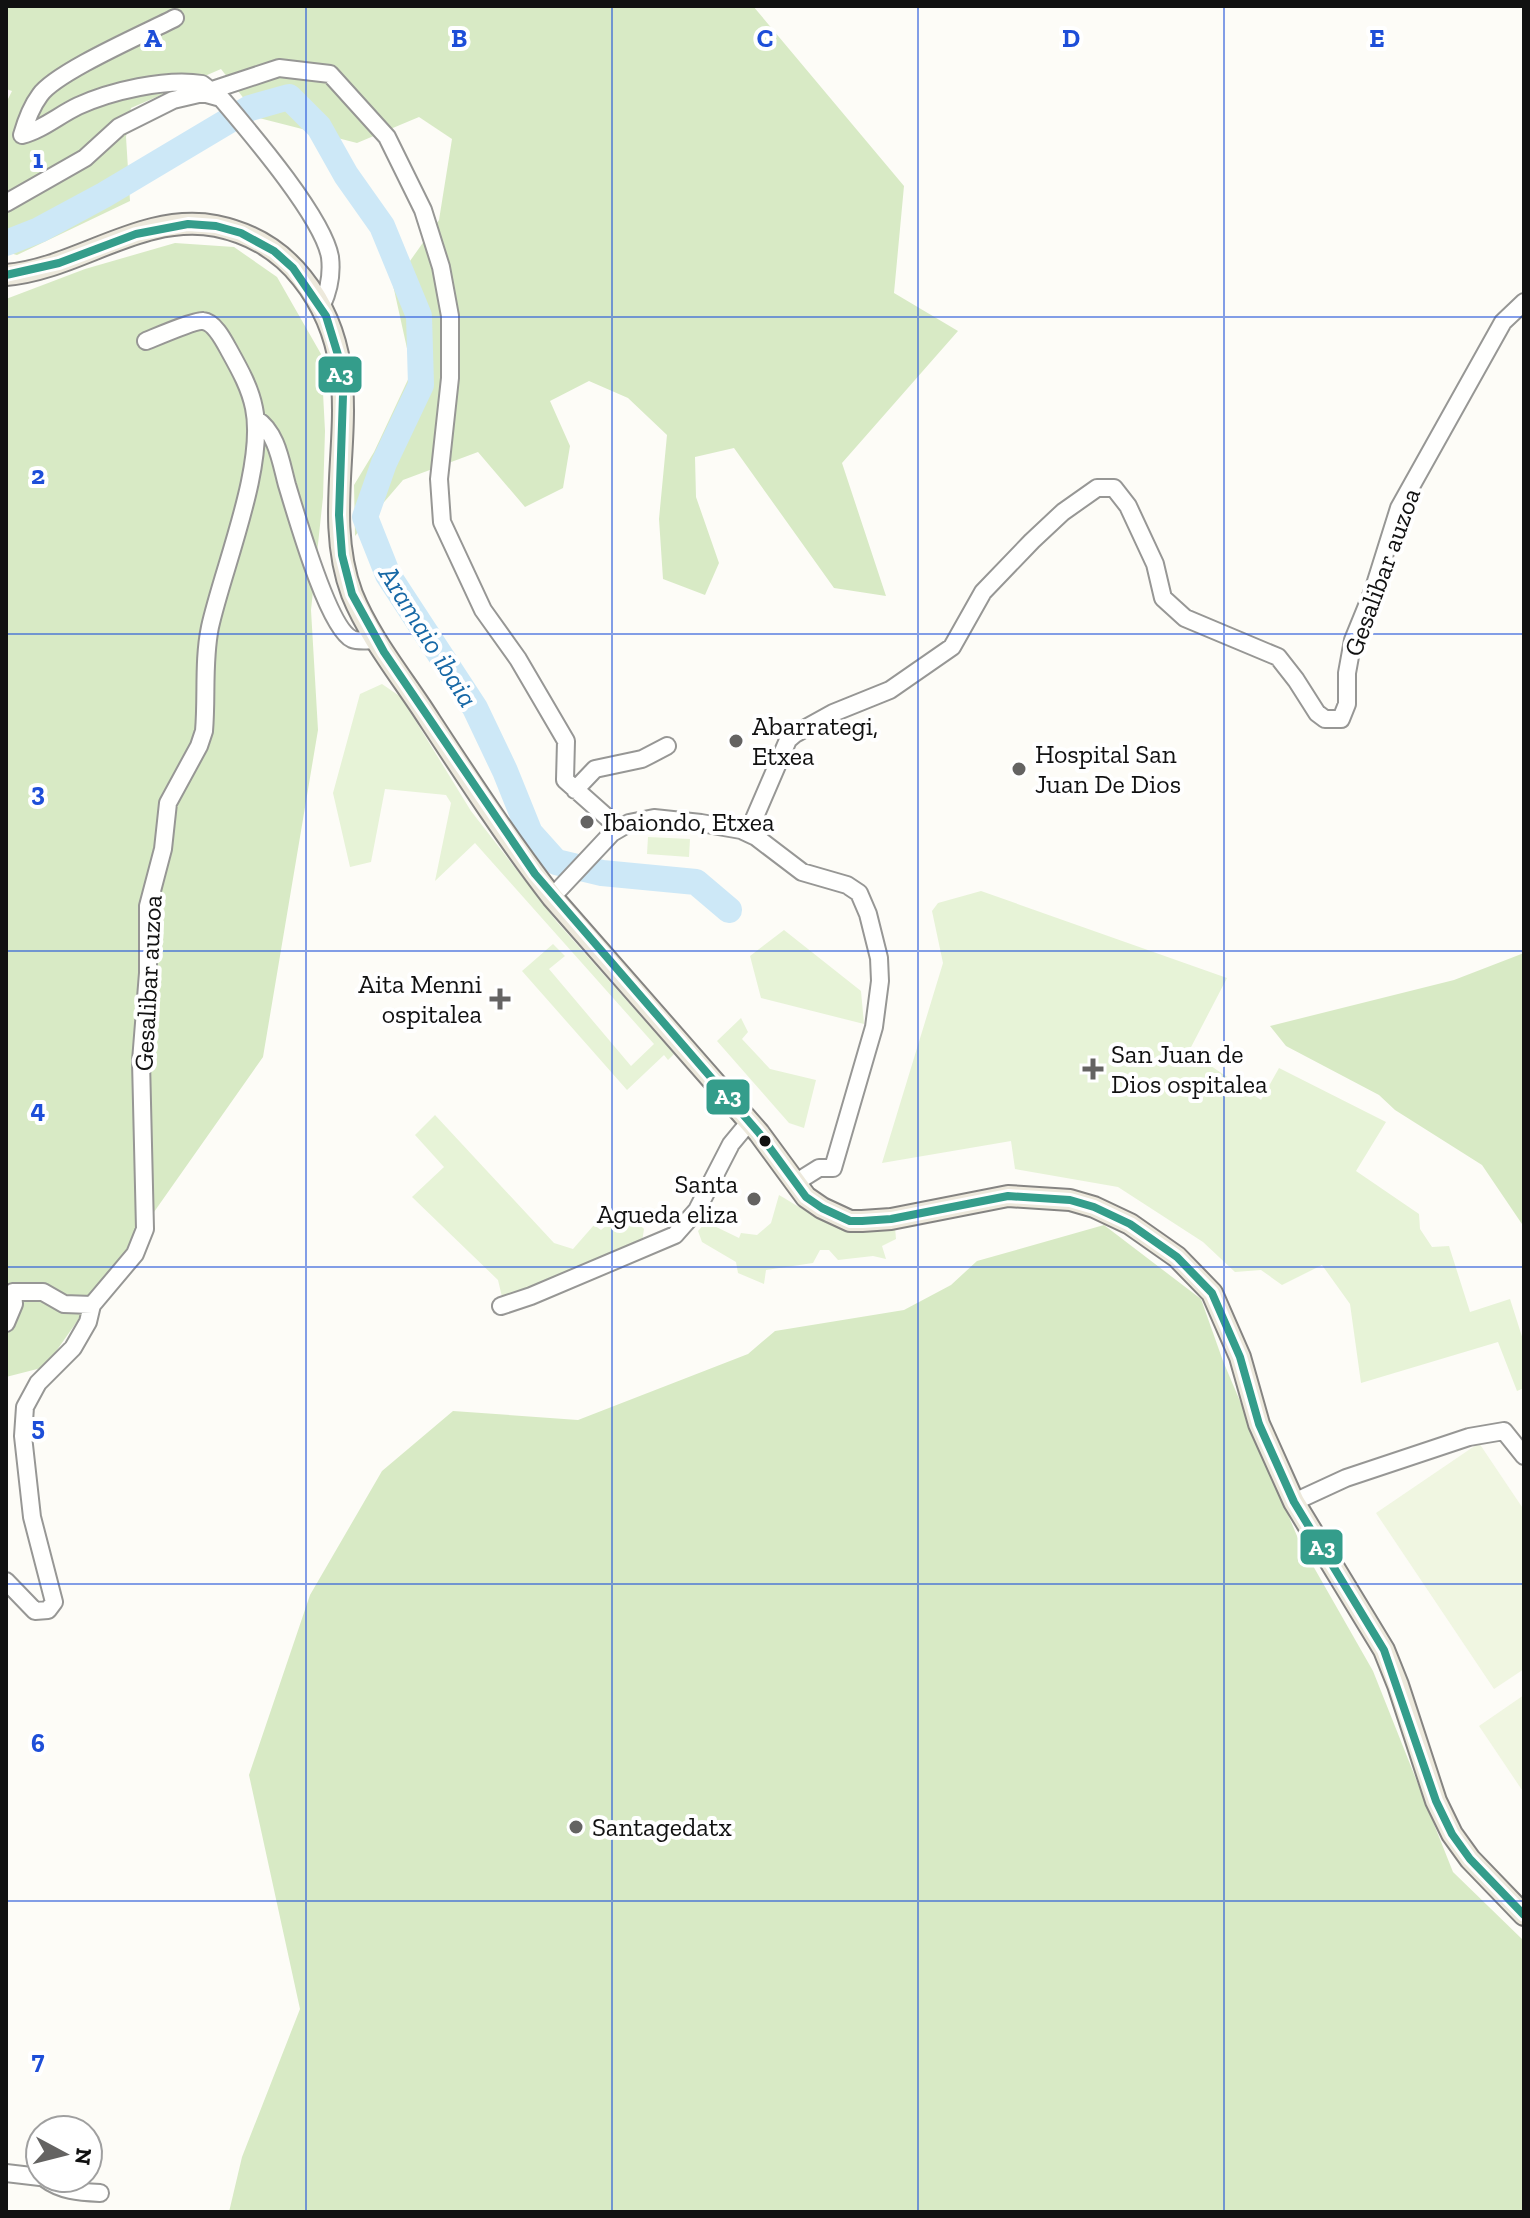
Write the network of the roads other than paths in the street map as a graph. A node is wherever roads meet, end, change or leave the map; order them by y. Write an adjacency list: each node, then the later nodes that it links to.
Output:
1 (175, 18): 2 (street)
2 (203, 93): 3 (street); 6 (street); 11 (street)
3 (6, 203)
4 (6, 275): 6 (main road)
5 (1524, 302): 13 (street, Gesalibar auzoa)
6 (322, 305): 9 (main road)
7 (146, 341): 8 (street, Gesalibar auzoa)
8 (256, 419): 9 (street, Gesalibar auzoa); 17 (street, Gesalibar auzoa)
9 (377, 640): 14 (main road)
10 (667, 746): 11 (street)
11 (570, 785): 12 (street)
12 (619, 828): 13 (street); 14 (street)
13 (748, 833): 16 (street)
14 (552, 897): 15 (main road)
15 (750, 1121): 16 (main road); 18 (street)
16 (795, 1183): 21 (main road)
17 (92, 1305): 19 (street); 22 (street, Gesalibar auzoa)
18 (501, 1306)
19 (6, 1323)
20 (1524, 1456): 21 (street)
21 (1294, 1502): 23 (main road)
22 (6, 1581)
23 (1524, 1915)

